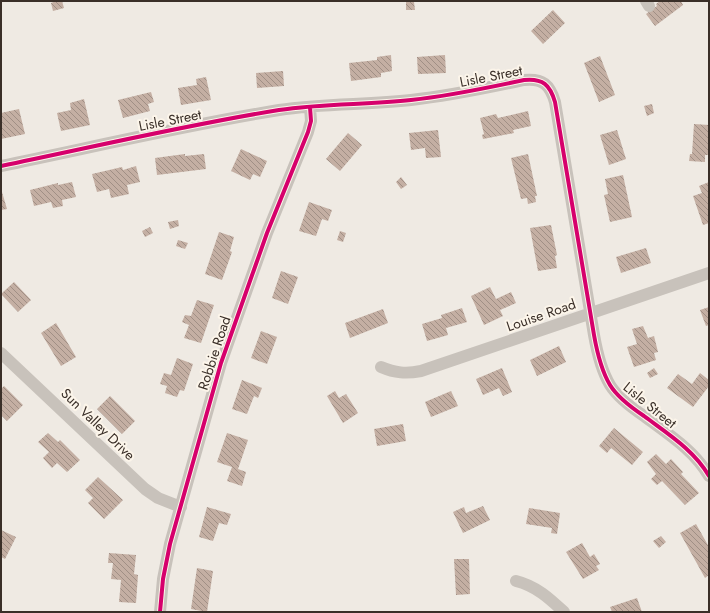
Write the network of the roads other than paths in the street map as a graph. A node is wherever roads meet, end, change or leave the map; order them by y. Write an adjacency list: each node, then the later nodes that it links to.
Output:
1 (310, 107): 2 (street, Lisle Street); 4 (street, Lisle Street); 8 (street, Robbie Road)
2 (1, 166)
3 (709, 273): 4 (street, Louise Road)
4 (590, 314): 6 (street, Louise Road); 7 (street, Lisle Street)
5 (1, 353): 8 (street, Sun Valley Drive)
6 (381, 368)
7 (709, 476)
8 (181, 507): 10 (street, Robbie Road)
9 (516, 581): 11 (street)
10 (160, 612)
11 (564, 612)

